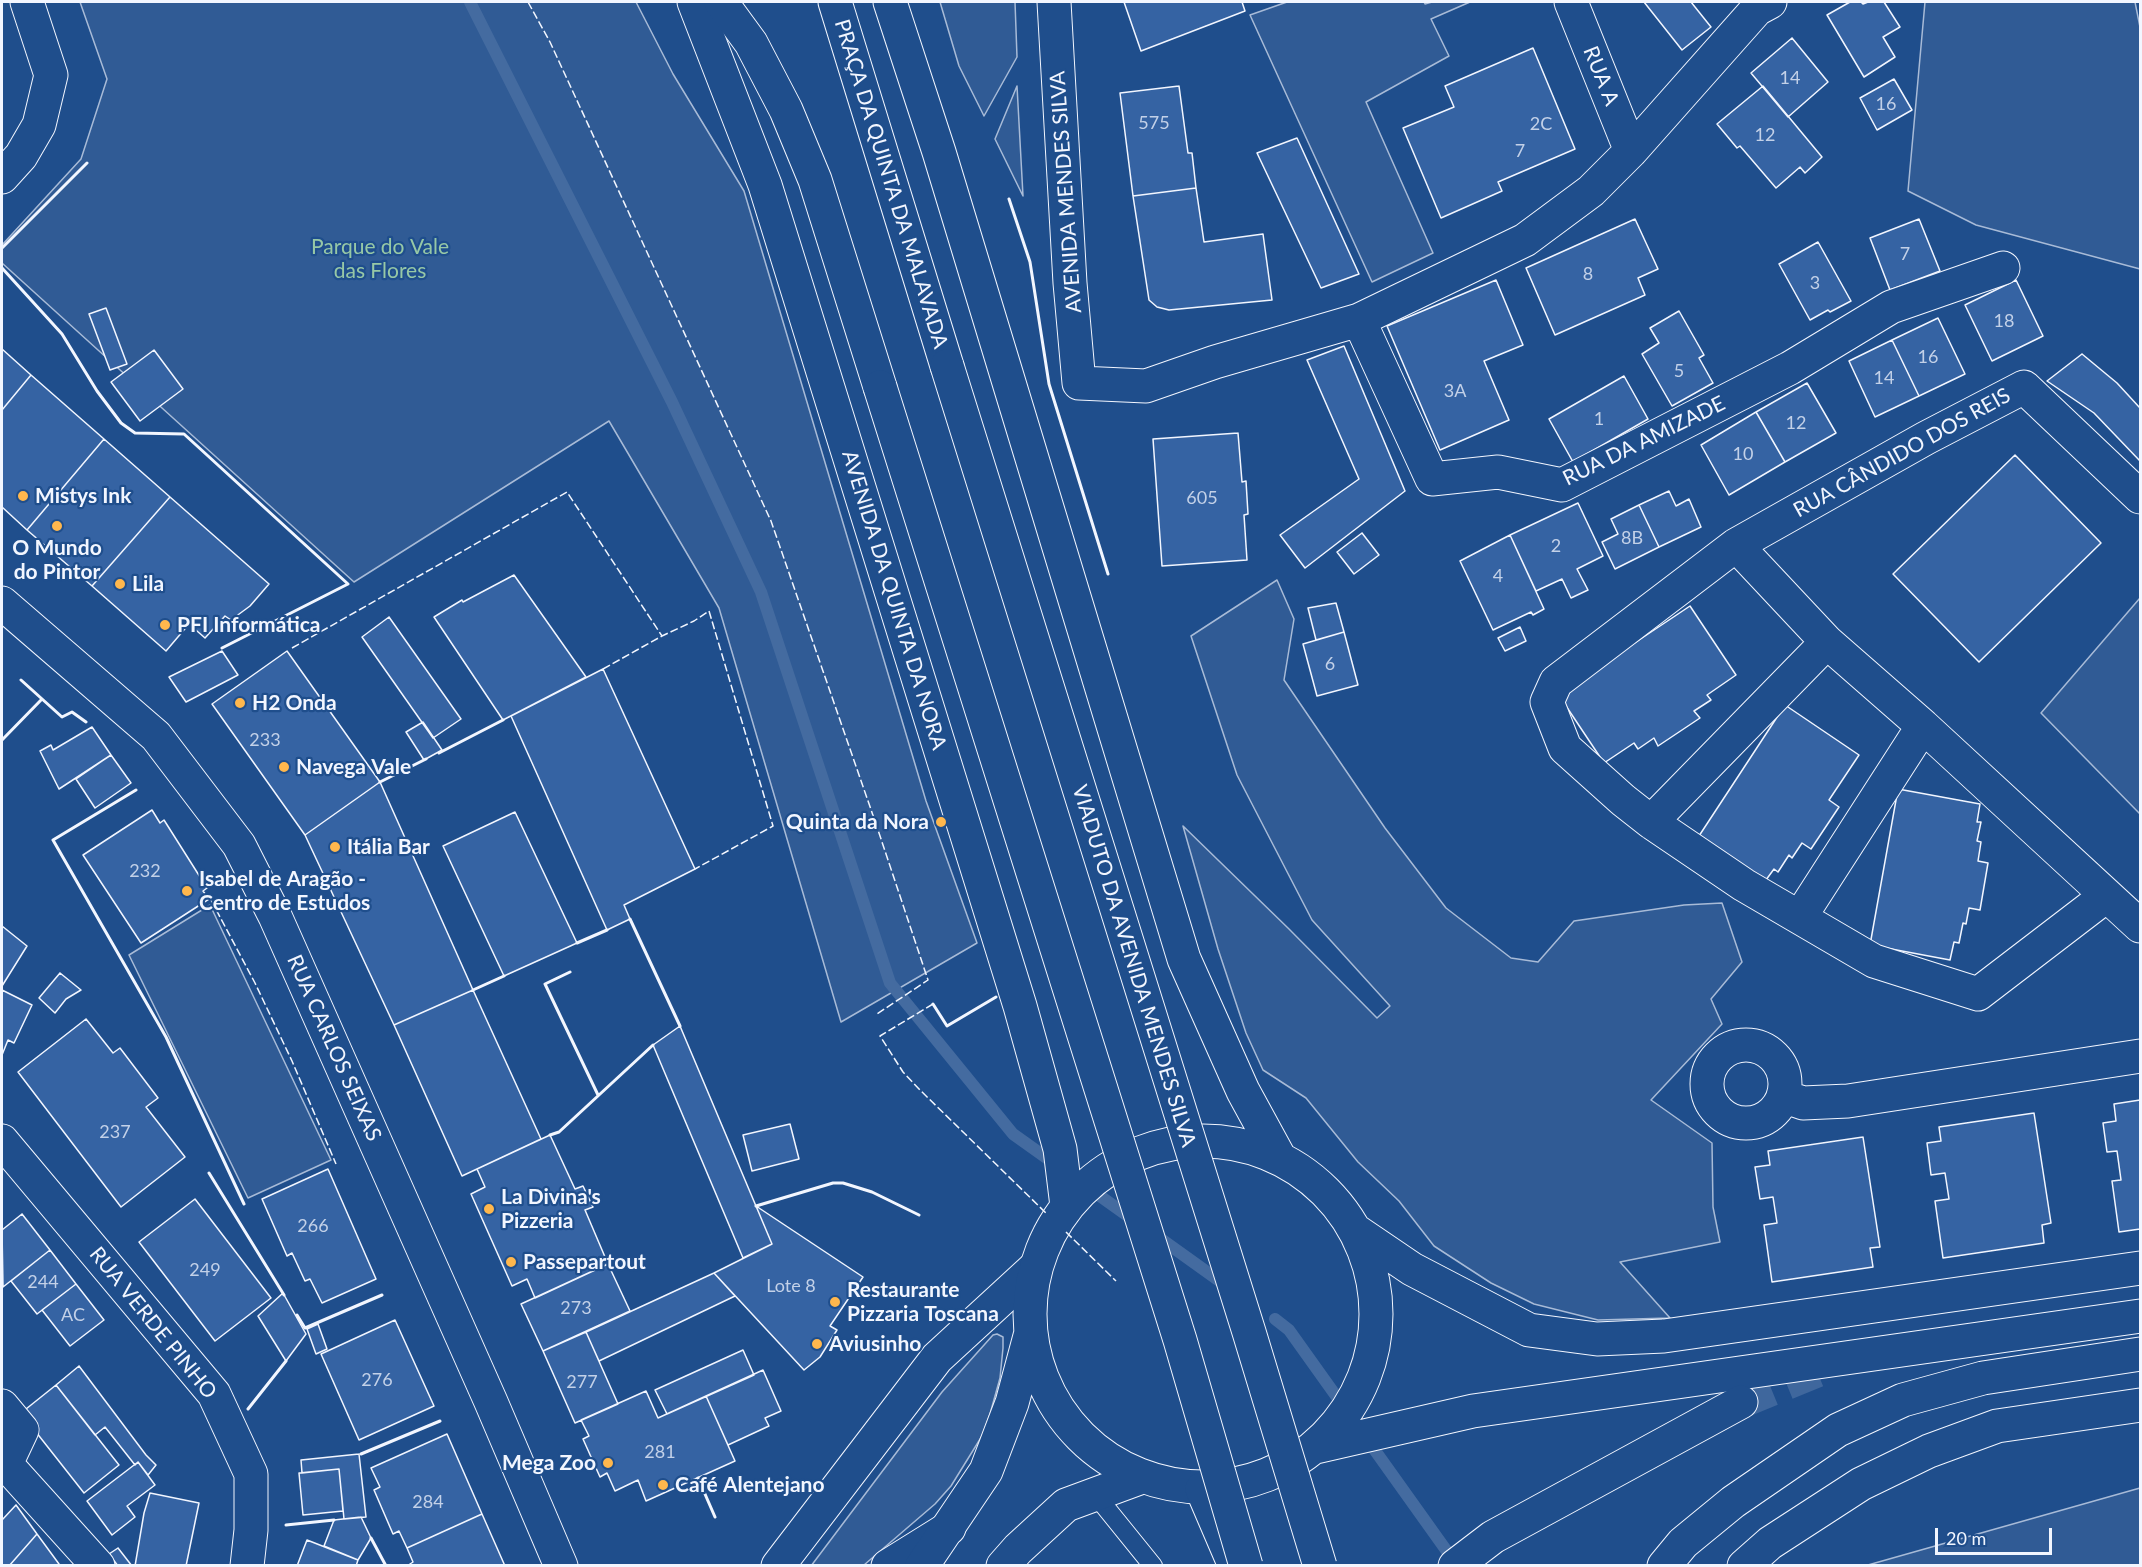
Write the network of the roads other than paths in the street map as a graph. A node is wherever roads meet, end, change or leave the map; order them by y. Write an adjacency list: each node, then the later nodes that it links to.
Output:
1 (27, 2): 10 (main road)
2 (694, 2): 27 (main road, AVENIDA DA QUINTA DA NORA)
3 (721, 2): 43 (main road, bridge)
4 (835, 2): 13 (main road, PRAÇA DA QUINTA DA MALAVADA)
5 (890, 2): 26 (main road)
6 (1054, 2): 12 (main road, AVENIDA MENDES SILVA)
7 (1571, 2): 9 (main road, RUA A)
8 (1770, 2): 9 (main road)
9 (1631, 151): 12 (main road)
10 (2, 177)
11 (2003, 268): 12 (main road, RUA DA AMIZADE)
12 (1359, 320)
13 (947, 366): 52 (main road, VIADUTO DA AVENIDA MENDES SILVA, bridge)
14 (2140, 497): 15 (main road, RUA CÂNDIDO DOS REIS)
15 (1736, 545): 17 (main road); 19 (main road, RUA CÂNDIDO DOS REIS)
16 (2, 603): 46 (main road, RUA CARLOS SEIXAS)
17 (1827, 642): 18 (main road); 19 (main road)
18 (1923, 726): 20 (main road); 21 (main road)
19 (1650, 822): 21 (main road, RUA CÂNDIDO DOS REIS)
20 (2106, 896): 21 (main road, RUA CÂNDIDO DOS REIS); 22 (main road)
21 (1800, 917)
22 (2140, 926)
23 (2140, 1056): 24 (main road)
24 (1783, 1096)
25 (2, 1141): 45 (main road, RUA VERDE PINHO)
26 (1279, 1157): 27 (main road); 28 (main road)
27 (1067, 1206): 29 (main road)
28 (1356, 1231): 30 (main road); 37 (main road)
29 (1036, 1268): 32 (main road); 47 (main road)
30 (2140, 1268)
31 (2140, 1316): 34 (main road)
32 (1031, 1334): 39 (main road); 42 (main road)
33 (2140, 1354): 54 (main road)
34 (1735, 1388): 37 (main road); 53 (main road)
35 (2140, 1405): 55 (main road)
36 (2, 1406): 38 (main road)
37 (1316, 1448): 40 (main road, bridge)
38 (4, 1466): 44 (main road)
39 (1142, 1477): 40 (main road); 41 (main road)
40 (1202, 1489): 43 (main road)
41 (1094, 1493): 50 (main road); 51 (lane)
42 (949, 1528): 48 (main road); 49 (main road)
43 (1237, 1562)
44 (98, 1566)
45 (247, 1566)
46 (561, 1566)
47 (778, 1566)
48 (888, 1566)
49 (922, 1566)
50 (1003, 1566)
51 (1153, 1566)
52 (1320, 1566)
53 (1455, 1566)
54 (1664, 1566)
55 (1744, 1566)

